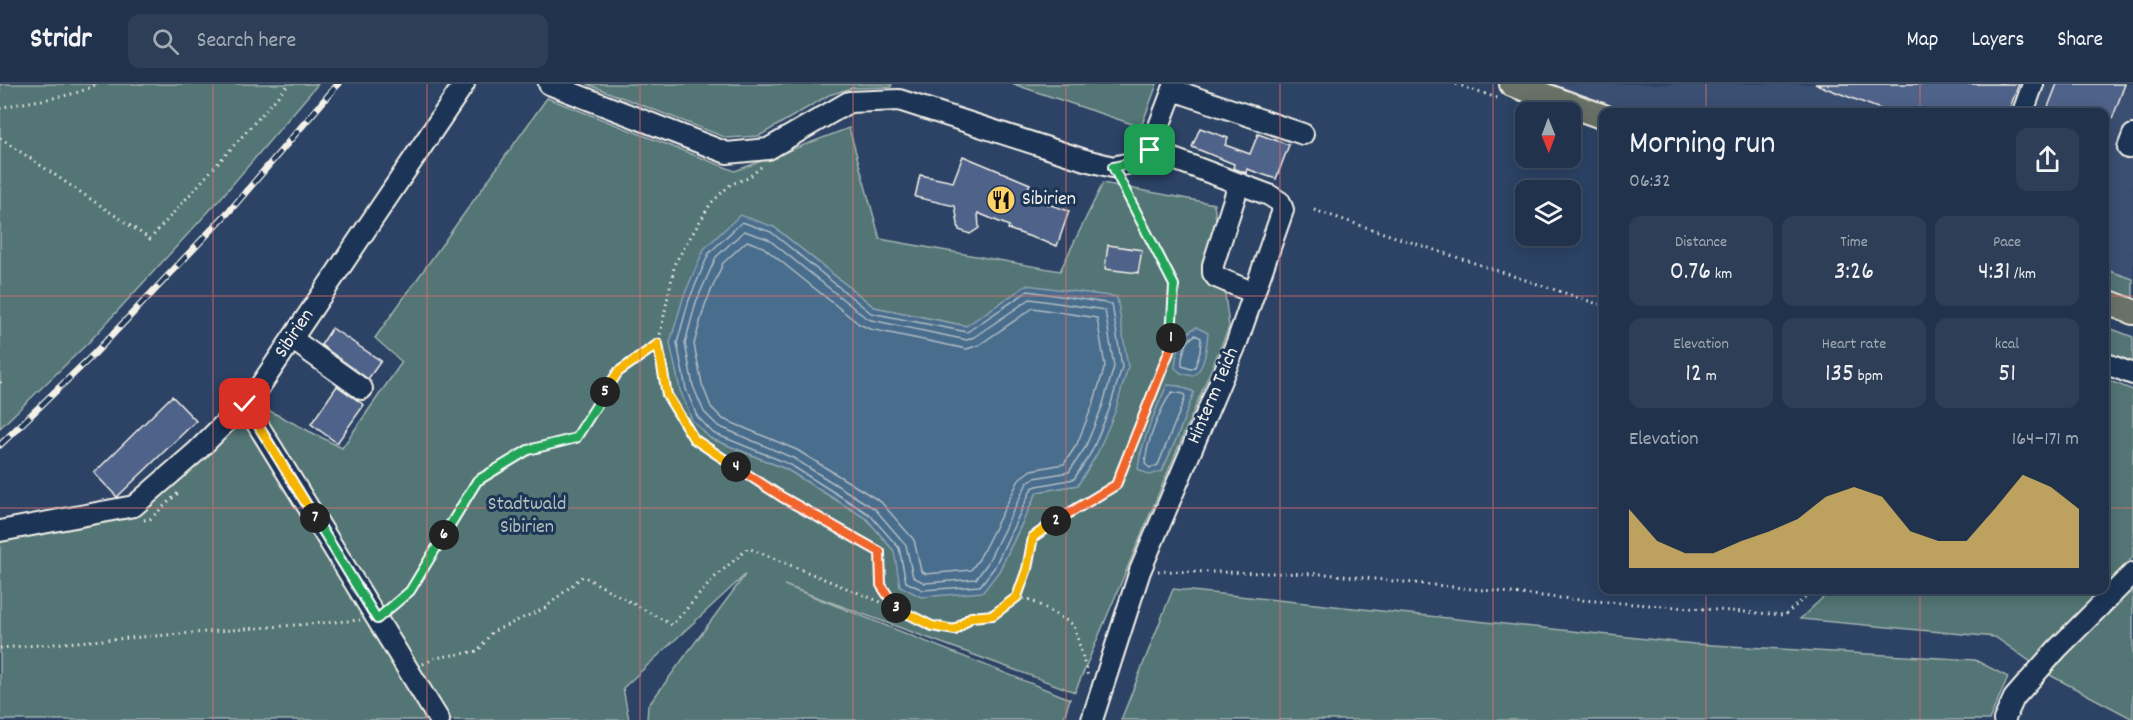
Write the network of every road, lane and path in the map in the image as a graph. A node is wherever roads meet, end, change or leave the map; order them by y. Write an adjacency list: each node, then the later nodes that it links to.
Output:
1 (96, 84): 8 (path)
2 (289, 84): 12 (path)
3 (464, 84): 22 (street, Sibirien)
4 (549, 84): 13 (street)
5 (1512, 84): 10 (main road)
6 (2033, 84): 9 (street)
7 (1174, 87): 11 (street); 14 (street)
8 (0, 108)
9 (2024, 108)
10 (1599, 115)
11 (1303, 134)
12 (0, 138)
13 (768, 149): 15 (street); 23 (path)
14 (1150, 150): 15 (street); 16 (street, Hinterm Teich)
15 (1113, 167): 34 (path)
16 (1239, 184): 18 (street); 18 (street, Hinterm Teich)
17 (1314, 210): 20 (path)
18 (1254, 293): 31 (street, Hinterm Teich)
19 (2109, 303): 21 (main road)
20 (1599, 304)
21 (2133, 312)
22 (292, 339): 28 (street); 29 (street, Sibirien)
23 (658, 344): 35 (path); 36 (path)
24 (2109, 365): 25 (street)
25 (2133, 374)
26 (0, 382): 27 (path)
27 (3, 386)
28 (362, 389)
29 (245, 404): 30 (street, Sibirien); 36 (street)
30 (0, 531)
31 (1140, 571): 33 (path); 39 (street, Hinterm Teich)
32 (2133, 573): 41 (street)
33 (1809, 594)
34 (1017, 597): 35 (path); 39 (path)
35 (895, 607): 38 (path)
36 (377, 619): 37 (path); 38 (street)
37 (0, 648)
38 (409, 672): 40 (street)
39 (1094, 714)
40 (439, 720)
41 (2004, 720)

